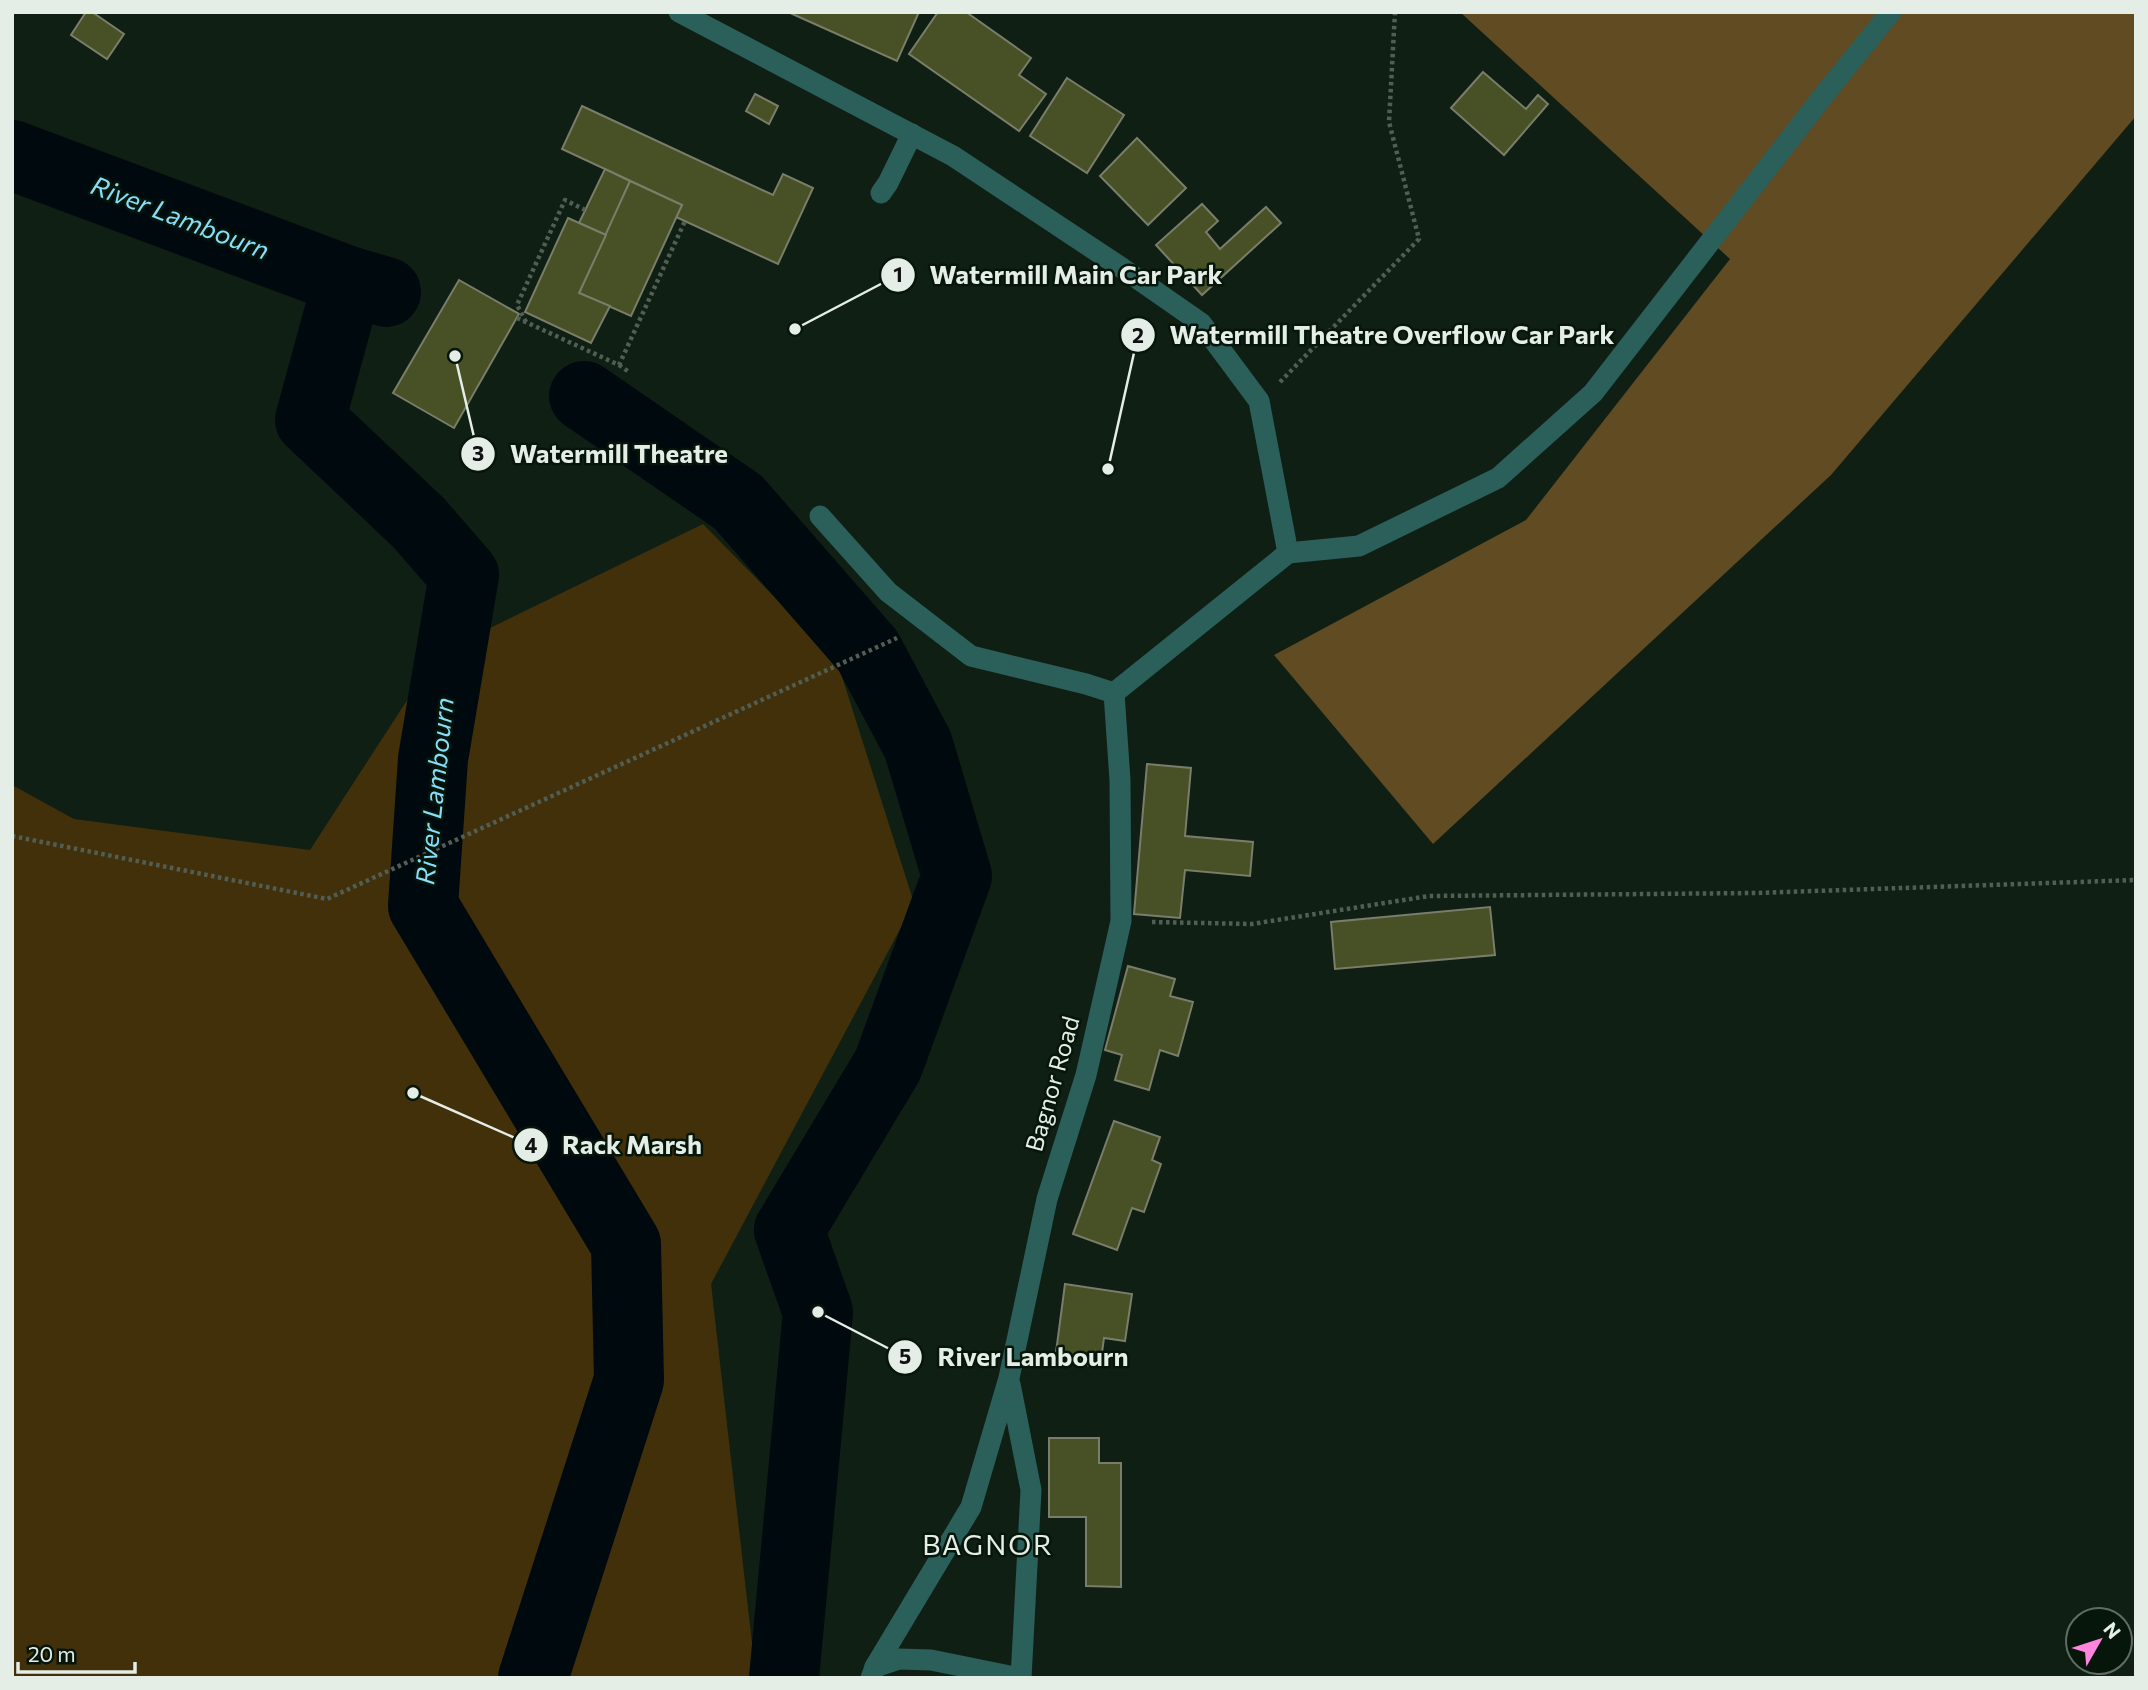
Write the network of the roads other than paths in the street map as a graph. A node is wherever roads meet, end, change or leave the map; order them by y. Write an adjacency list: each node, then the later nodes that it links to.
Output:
1 (679, 12): 3 (street)
2 (1891, 12): 6 (street)
3 (912, 134): 4 (street); 6 (street)
4 (881, 193)
5 (820, 516): 7 (street)
6 (1288, 553): 7 (street)
7 (1114, 693): 8 (street, Bagnor Road)
8 (1009, 1378): 9 (street, Bagnor Road); 10 (street)
9 (873, 1672): 10 (street)
10 (1020, 1678)

